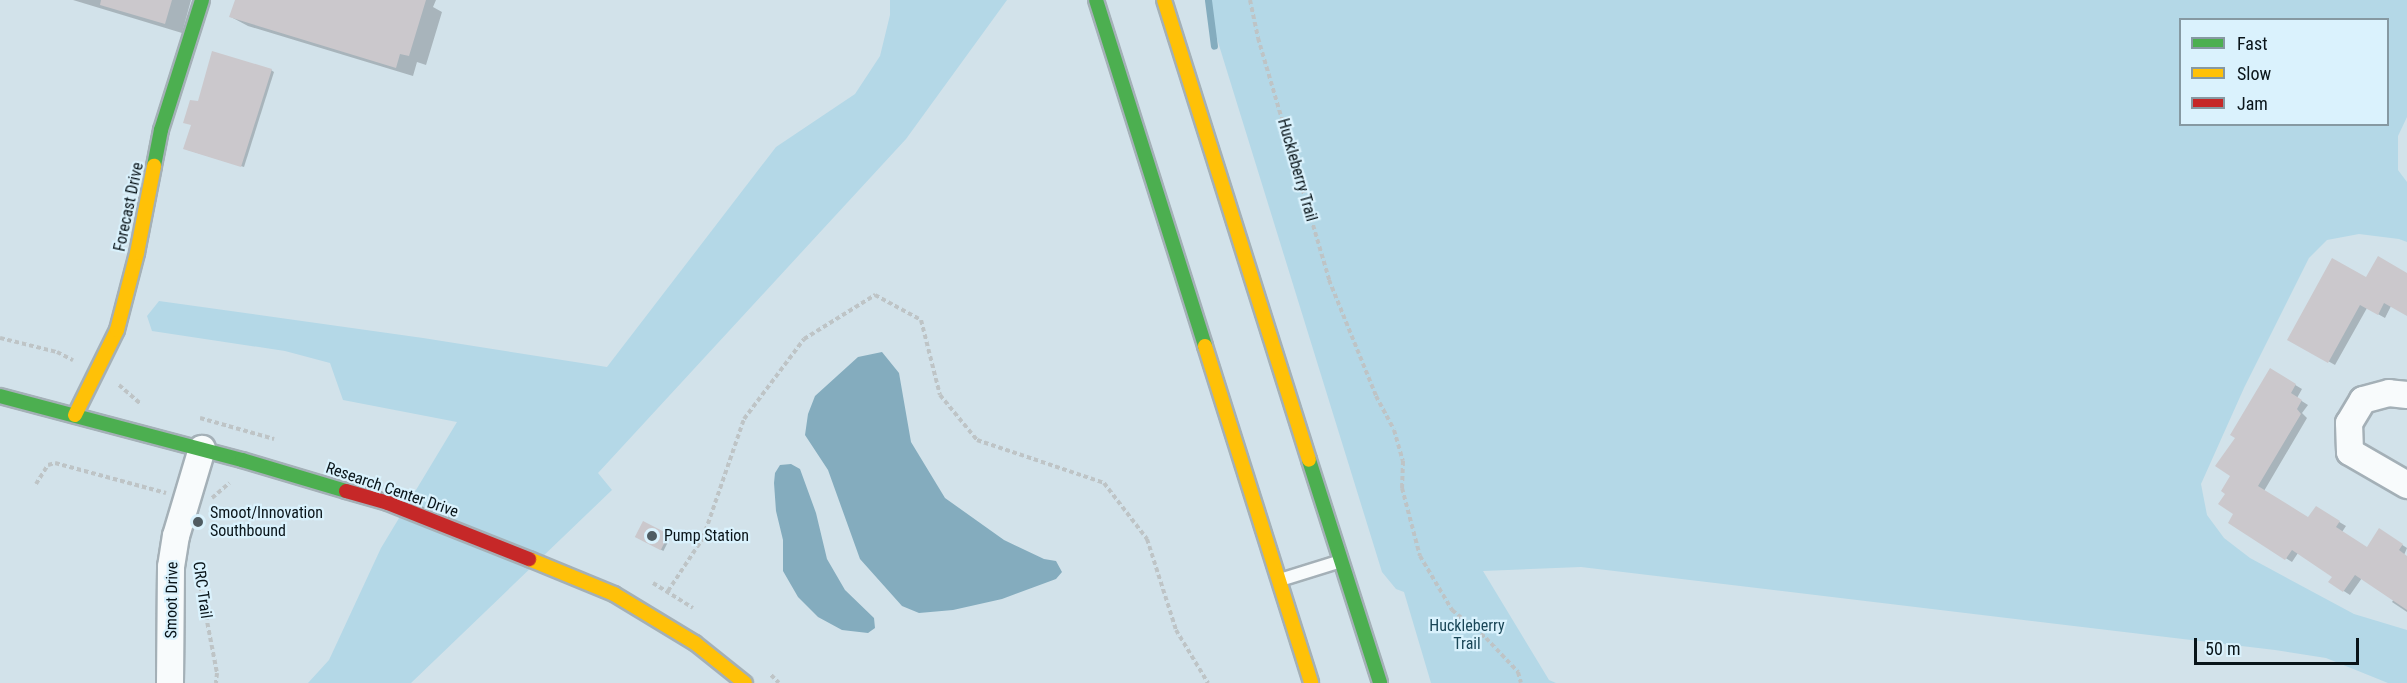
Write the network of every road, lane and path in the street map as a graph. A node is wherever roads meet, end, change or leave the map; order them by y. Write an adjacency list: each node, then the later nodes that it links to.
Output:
1 (202, 0): 11 (main road, Forecast Drive)
2 (1096, 0): 22 (main road)
3 (1164, 0): 21 (main road)
4 (1250, 0): 30 (path, Huckleberry Trail)
5 (0, 338): 6 (path)
6 (79, 363)
7 (116, 383): 10 (path)
8 (2407, 395): 17 (street)
9 (0, 396): 11 (main road, Research Center Drive)
10 (149, 406)
11 (75, 415): 14 (main road, Research Center Drive)
12 (194, 417): 13 (path)
13 (250, 431)
14 (202, 449): 24 (street, Smoot Drive); 26 (main road, Research Center Drive)
15 (238, 476): 19 (path)
16 (36, 484): 18 (path)
17 (2407, 485)
18 (169, 494)
19 (206, 504)
20 (196, 559): 25 (path, CRC Trail)
21 (1341, 561): 22 (lane); 29 (main road)
22 (1279, 580): 28 (main road)
23 (668, 591): 27 (path)
24 (170, 683)
25 (216, 683)
26 (745, 683)
27 (1208, 683)
28 (1311, 683)
29 (1380, 683)
30 (1521, 683)

